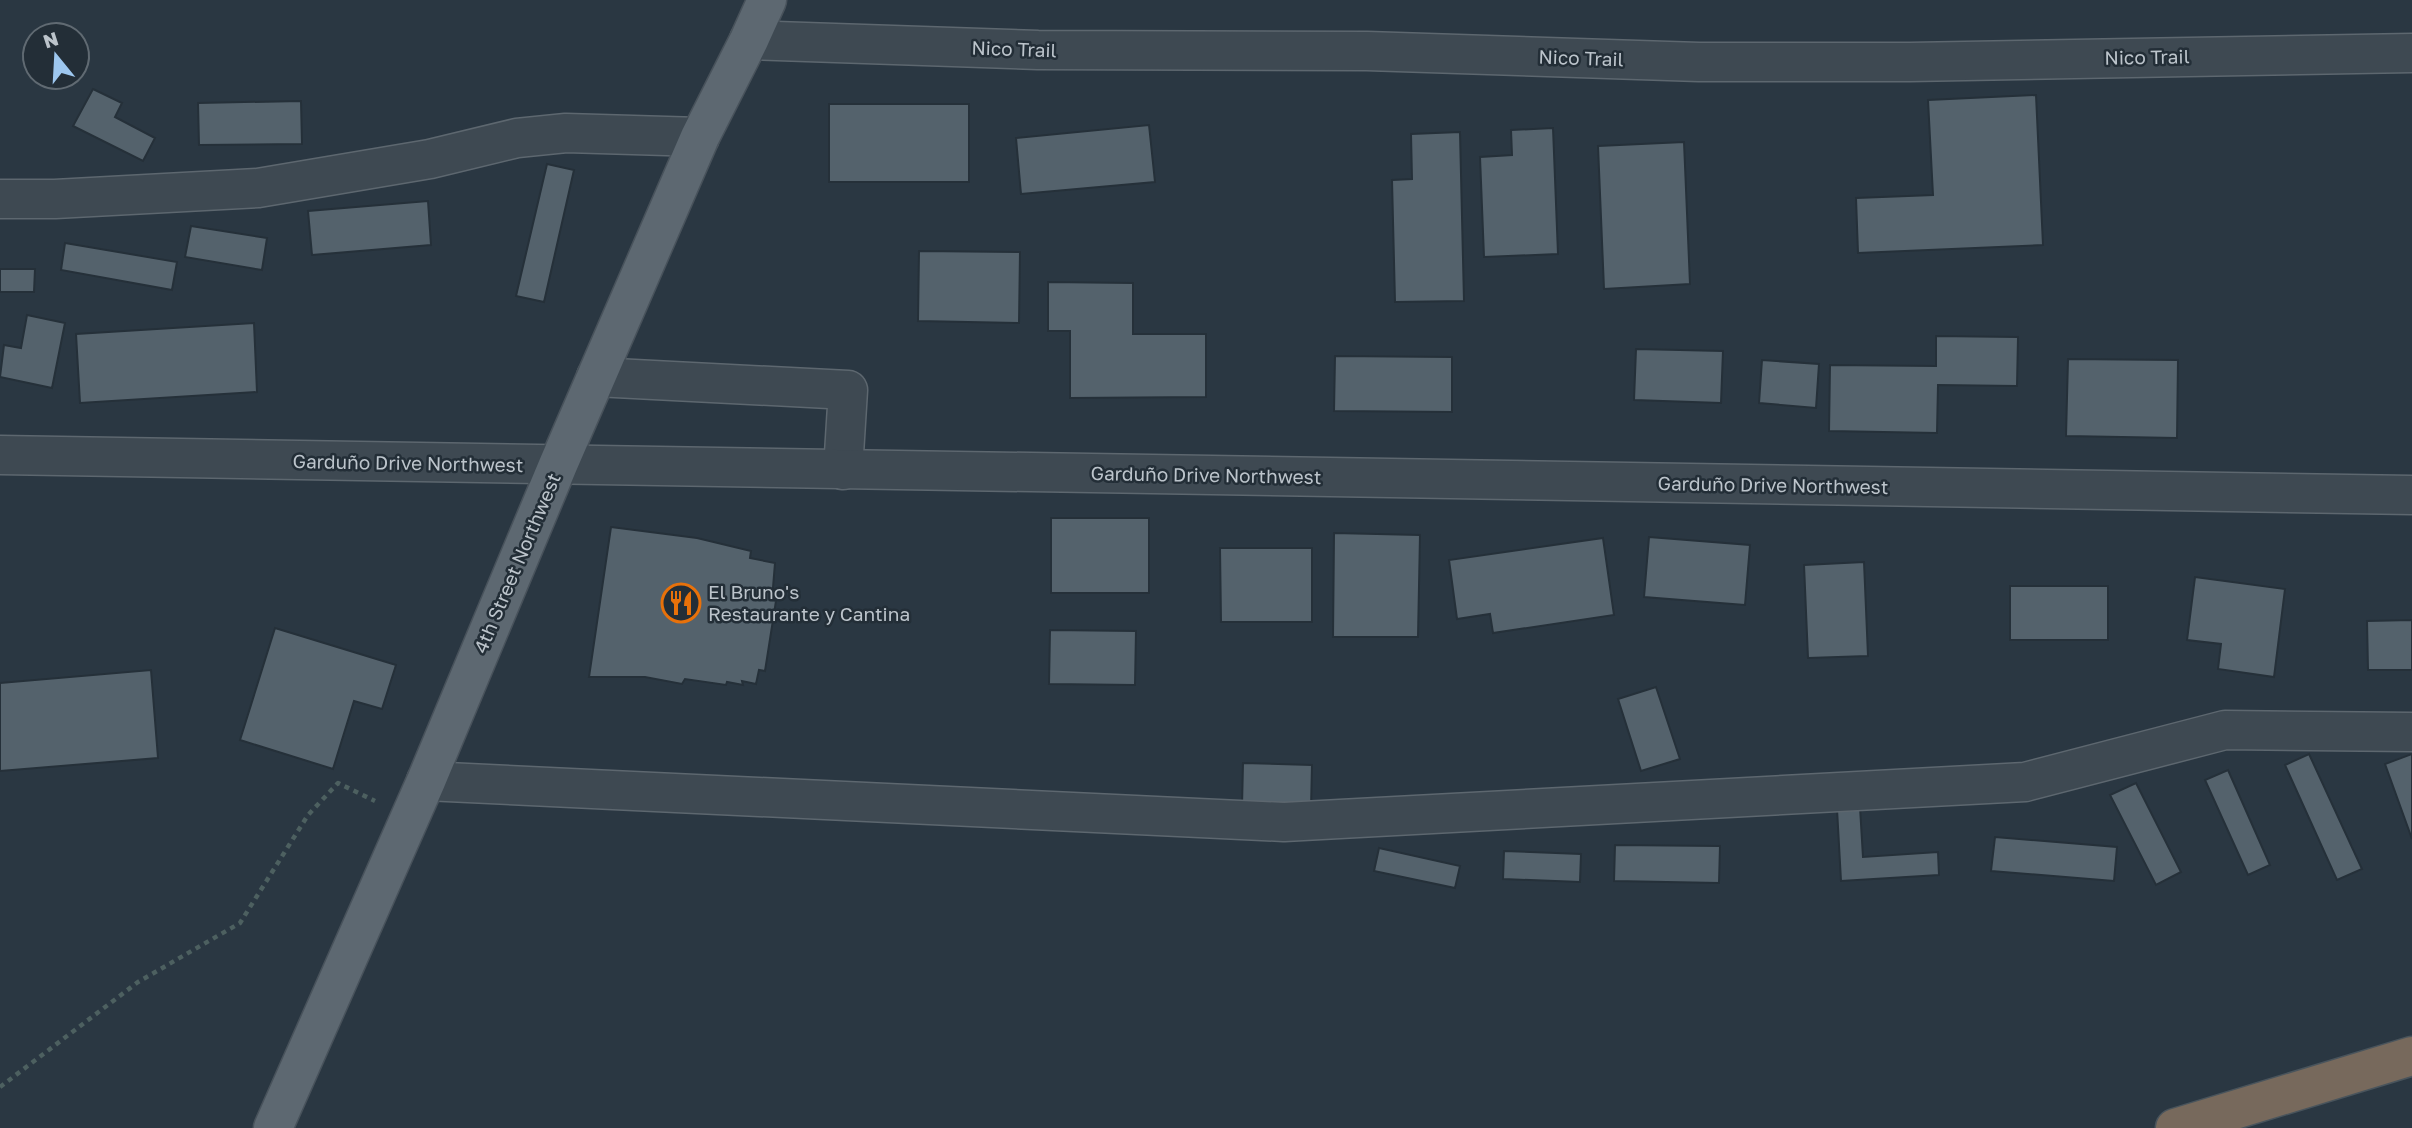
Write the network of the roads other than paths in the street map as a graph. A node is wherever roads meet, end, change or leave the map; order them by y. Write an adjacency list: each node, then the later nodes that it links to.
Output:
1 (767, 0): 2 (main road, 4th Street Northwest)
2 (749, 40): 3 (street, Nico Trail); 4 (main road, 4th Street Northwest)
3 (2412, 53)
4 (700, 137): 5 (street); 6 (main road, 4th Street Northwest)
5 (0, 199)
6 (596, 377): 8 (main road, 4th Street Northwest); 9 (street)
7 (0, 455): 8 (street, Garduño Drive Northwest)
8 (558, 465): 9 (street, Garduño Drive Northwest); 12 (main road, 4th Street Northwest)
9 (843, 470): 10 (street, Garduño Drive Northwest)
10 (2412, 495)
11 (2412, 732): 12 (street)
12 (426, 781): 14 (main road, 4th Street Northwest)
13 (2412, 1056): 15 (highway)
14 (273, 1128)
15 (2175, 1128)

